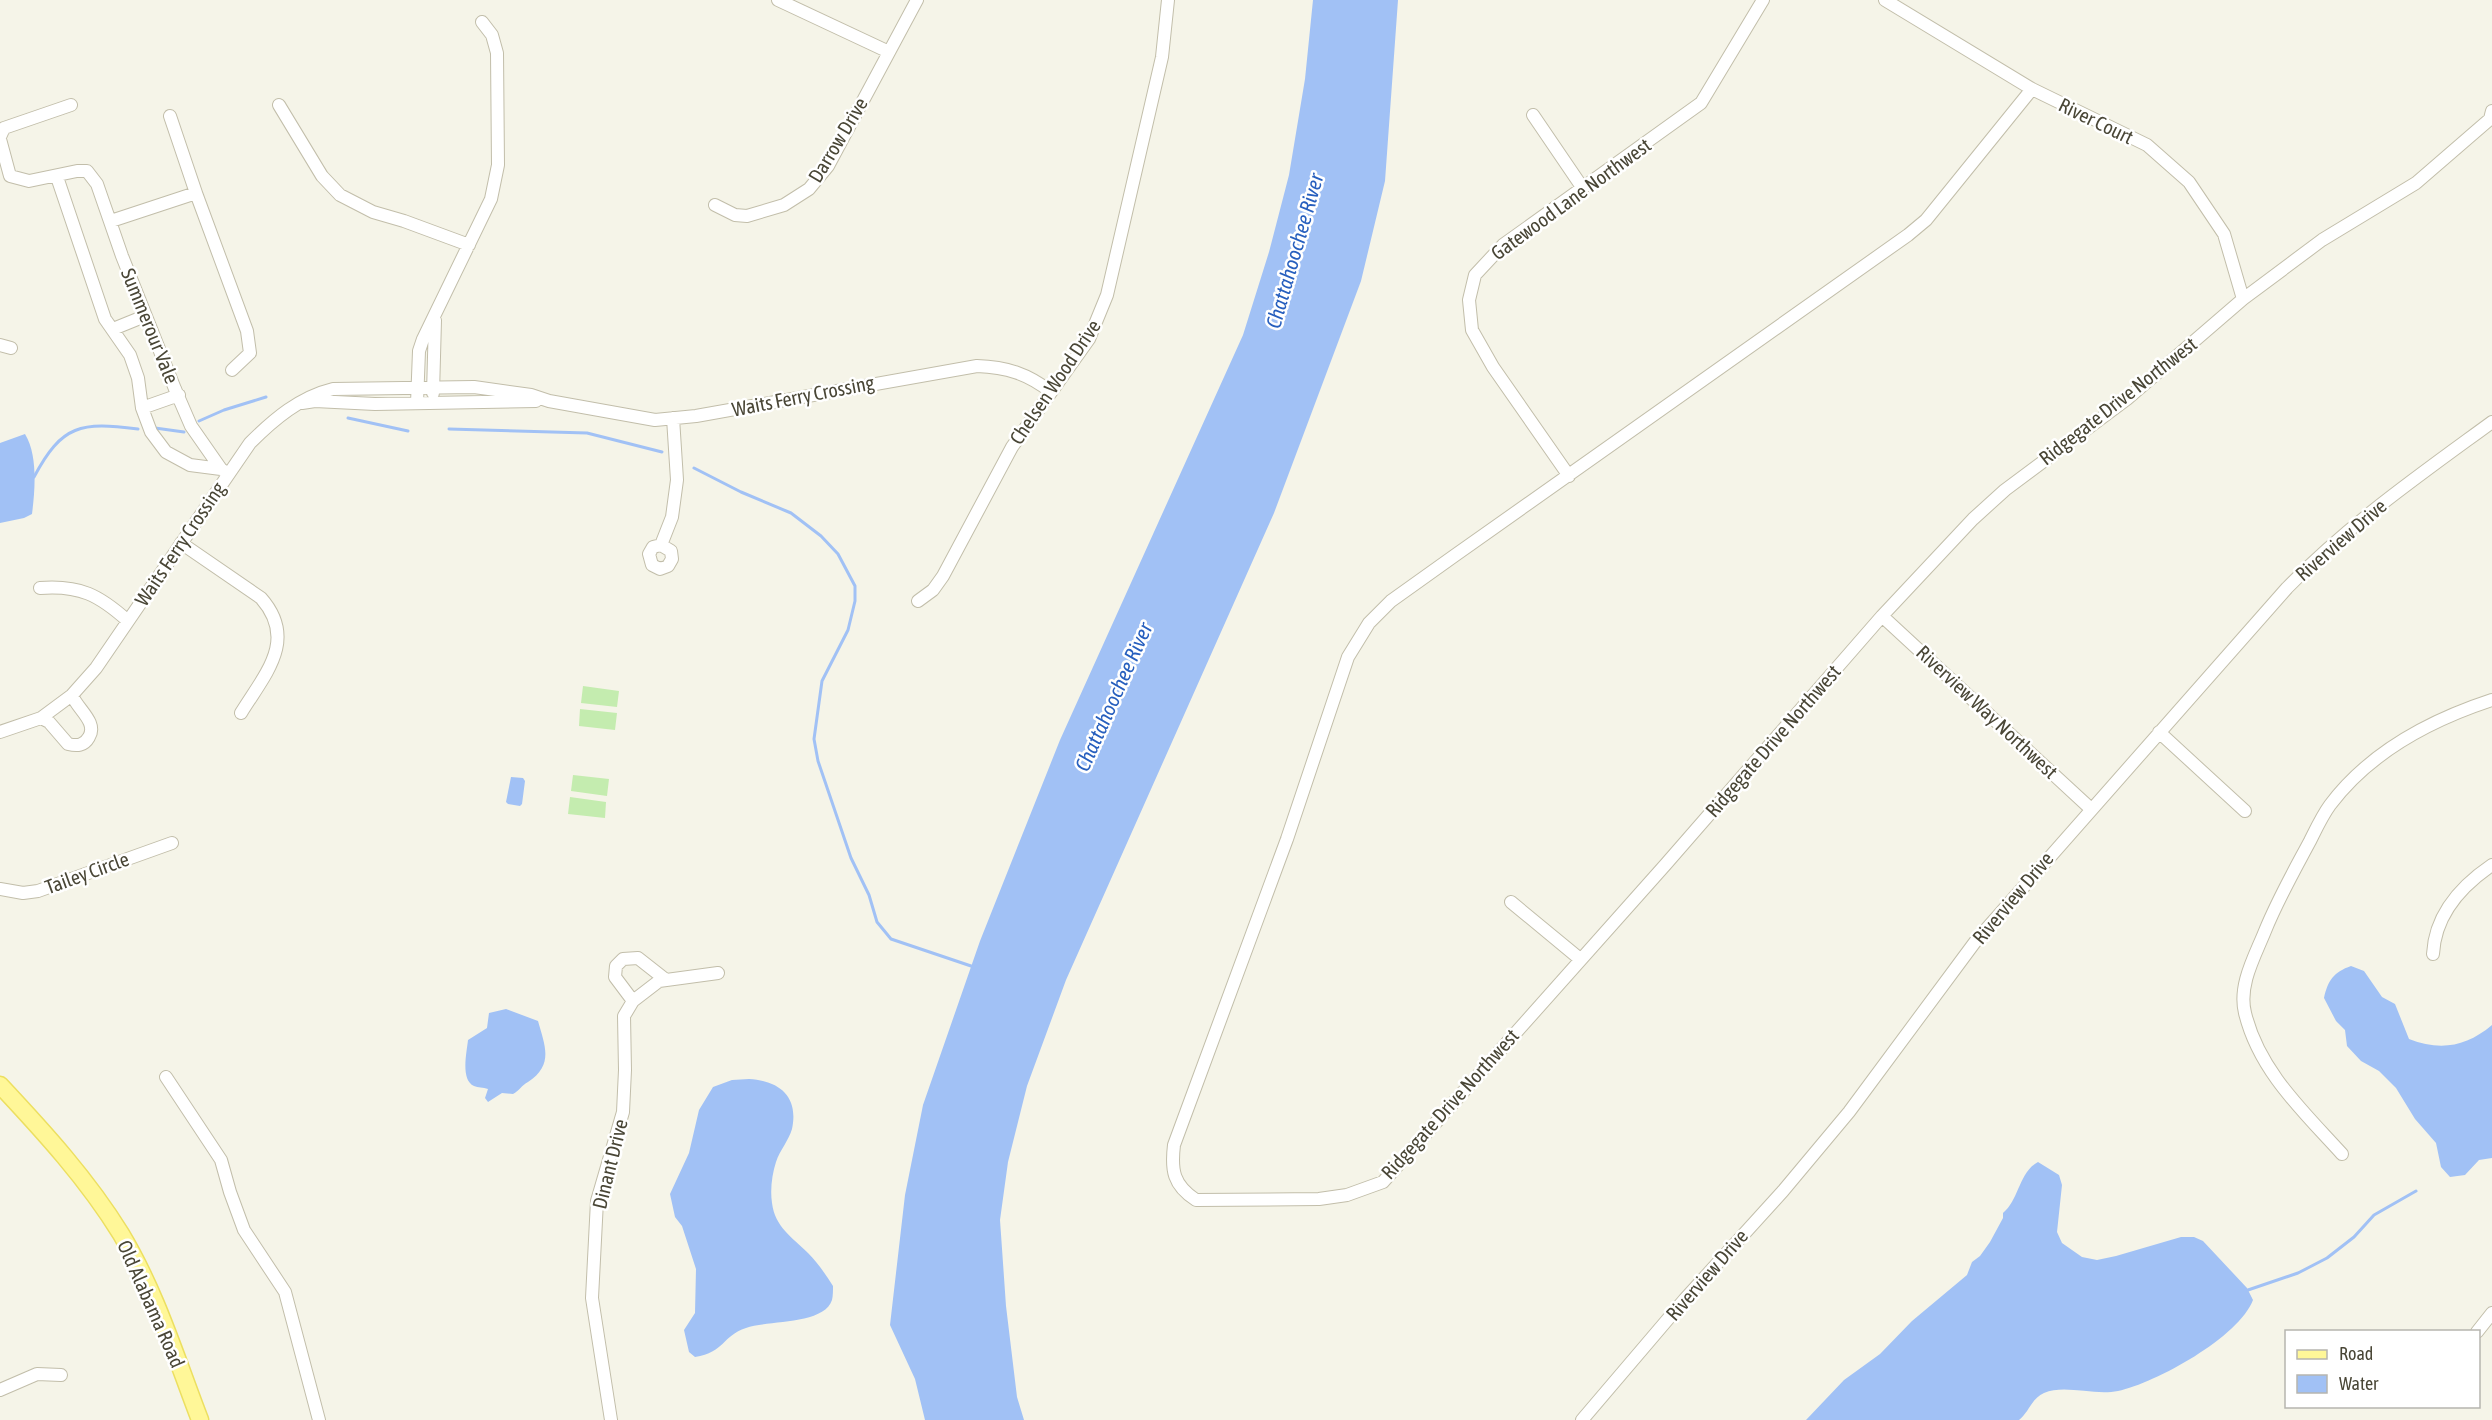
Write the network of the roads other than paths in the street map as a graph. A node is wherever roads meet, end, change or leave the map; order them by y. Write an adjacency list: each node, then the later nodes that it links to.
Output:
1 (778, 0): 7 (street)
2 (917, 0): 7 (street, Darrow Drive)
3 (1168, 0): 28 (street, Chelsen Wood Drive)
4 (1762, 0): 16 (street, Gatewood Lane Northwest)
5 (1886, 0): 8 (street, River Court)
6 (482, 22): 20 (street)
7 (889, 52): 18 (street, Darrow Drive)
8 (2032, 89): 21 (street, River Court); 38 (street, Ridgegate Drive Northwest)
9 (71, 105): 14 (street)
10 (279, 105): 20 (street)
11 (1533, 115): 16 (street)
12 (171, 116): 17 (street)
13 (2491, 118): 21 (street, Ridgegate Drive Northwest)
14 (0, 138): 15 (street)
15 (57, 177): 19 (street, Summerour Vale); 24 (street)
16 (1582, 187): 38 (street, Gatewood Lane Northwest)
17 (196, 193): 19 (street); 25 (street)
18 (715, 205)
19 (111, 221): 23 (street, Summerour Vale)
20 (469, 245): 22 (street)
21 (2243, 299): 43 (street, Ridgegate Drive Northwest)
22 (436, 315): 26 (street); 27 (street)
23 (145, 316): 24 (street); 29 (street, Summerour Vale)
24 (113, 329): 34 (street)
25 (232, 370)
26 (417, 387): 27 (street, Waits Ferry Crossing); 31 (street); 33 (street, Waits Ferry Crossing)
27 (433, 387): 30 (street, Waits Ferry Crossing); 32 (street)
28 (1051, 392): 35 (street, Waits Ferry Crossing); 42 (street, Chelsen Wood Drive)
29 (179, 395): 34 (street); 37 (street, Summerour Vale)
30 (549, 401): 32 (street, Waits Ferry Crossing); 35 (street, Waits Ferry Crossing)
31 (417, 403): 32 (street, Waits Ferry Crossing); 33 (street, Waits Ferry Crossing)
32 (434, 403)
33 (298, 404): 37 (street, Waits Ferry Crossing)
34 (142, 408): 37 (street)
35 (673, 418): 40 (street)
36 (2492, 422): 50 (street, Riverview Drive)
37 (224, 471): 39 (street, Waits Ferry Crossing)
38 (1569, 476): 58 (street, Ridgegate Drive Northwest)
39 (181, 543): 44 (street, Waits Ferry Crossing); 47 (street)
40 (661, 545)
41 (40, 588): 44 (street)
42 (918, 601)
43 (1882, 616): 51 (street, Riverview Way Northwest); 58 (street, Ridgegate Drive Northwest)
44 (128, 621): 45 (street, Waits Ferry Crossing)
45 (72, 695): 48 (street, Waits Ferry Crossing); 48 (street)
46 (2492, 700): 64 (street)
47 (241, 713)
48 (41, 718): 49 (street, Waits Ferry Crossing)
49 (0, 732)
50 (2159, 732): 51 (street, Riverview Drive); 52 (street)
51 (2091, 809): 72 (street, Riverview Drive)
52 (2245, 811)
53 (172, 843): 55 (street, Tailey Circle)
54 (2492, 865): 57 (street)
55 (0, 889)
56 (1511, 902): 58 (street)
57 (2433, 954)
58 (1580, 958)
59 (718, 973): 60 (street)
60 (666, 980): 61 (street); 61 (street)
61 (633, 1001): 71 (street, Dinant Drive)
62 (166, 1077): 70 (street)
63 (0, 1085): 69 (main road, Old Alabama Road)
64 (2342, 1154)
65 (2492, 1313): 66 (street)
66 (2479, 1330)
67 (61, 1375): 68 (street)
68 (0, 1390)
69 (200, 1420)
70 (319, 1420)
71 (611, 1420)
72 (1582, 1420)

